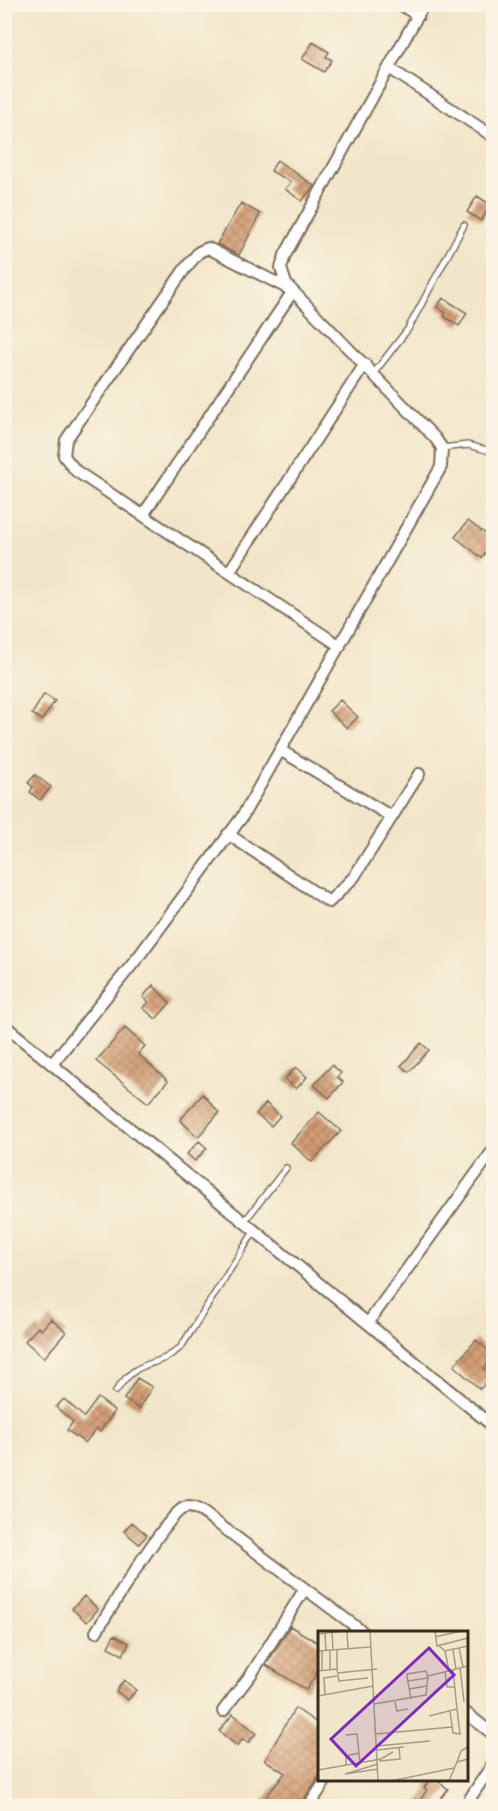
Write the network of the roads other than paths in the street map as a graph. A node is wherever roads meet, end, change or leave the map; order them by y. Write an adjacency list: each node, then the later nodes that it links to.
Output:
1 (400, 4): 3 (street)
2 (424, 4): 3 (street)
3 (418, 16): 4 (street)
4 (390, 68): 5 (street); 7 (street)
5 (494, 137)
6 (464, 225): 9 (lane)
7 (293, 291): 8 (street); 12 (street); 12 (street)
8 (364, 364): 9 (street); 13 (street)
9 (374, 374): 10 (street)
10 (442, 448): 11 (lane); 14 (street)
11 (494, 452)
12 (143, 515): 13 (street)
13 (229, 572): 14 (street)
14 (339, 646): 15 (street)
15 (280, 750): 17 (street); 18 (street)
16 (419, 774): 17 (street)
17 (392, 817): 18 (street)
18 (228, 834): 20 (street)
19 (4, 1025): 20 (street)
20 (52, 1064): 23 (street)
21 (494, 1149): 25 (street)
22 (285, 1168): 23 (lane)
23 (244, 1222): 24 (street)
24 (255, 1230): 25 (street); 26 (lane)
25 (368, 1323): 27 (street)
26 (116, 1390)
27 (492, 1424)
28 (304, 1590): 29 (street); 30 (street); 31 (street)
29 (362, 1631)
30 (96, 1632)
31 (223, 1711)
32 (468, 1715): 33 (street)
33 (494, 1735)
34 (494, 1762): 37 (street)
35 (325, 1781): 36 (street)
36 (309, 1806)
37 (465, 1806)

